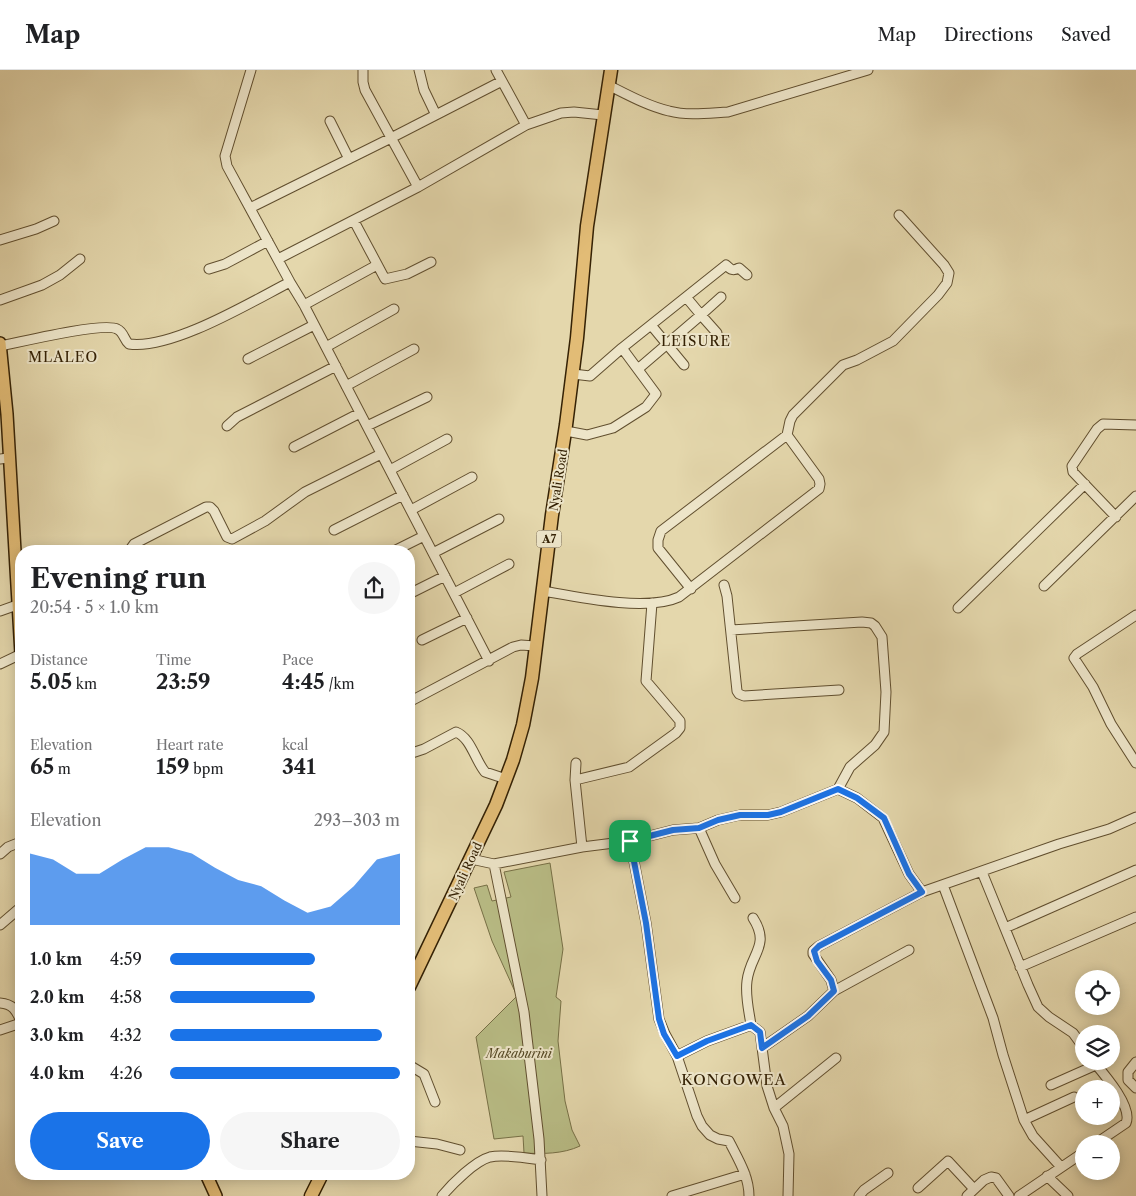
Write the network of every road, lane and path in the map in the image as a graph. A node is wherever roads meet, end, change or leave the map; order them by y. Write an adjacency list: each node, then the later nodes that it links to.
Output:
1 (251, 70): 16 (street)
2 (363, 70): 13 (street)
3 (418, 70): 9 (street)
4 (496, 70): 7 (street)
5 (611, 70): 8 (highway, Nyali Road / A7)
6 (868, 70): 8 (street)
7 (502, 81): 9 (street); 12 (street)
8 (608, 85): 10 (highway, Nyali Road / A7)
9 (436, 115): 13 (street)
10 (603, 115): 12 (street); 47 (highway, Nyali Road / A7)
11 (330, 122): 14 (street)
12 (526, 125): 15 (street)
13 (391, 138): 14 (street); 15 (street)
14 (349, 159): 16 (street)
15 (418, 187): 19 (street)
16 (250, 208): 21 (street)
17 (899, 215): 55 (street)
18 (54, 221): 20 (street)
19 (354, 221): 23 (street); 25 (street)
20 (0, 240)
21 (268, 241): 23 (street); 26 (street)
22 (80, 259): 31 (street)
23 (278, 259): 28 (street)
24 (431, 262): 25 (street)
25 (376, 266): 32 (street)
26 (209, 269)
27 (747, 275): 29 (street)
28 (290, 282): 32 (street); 38 (street)
29 (686, 297): 34 (street); 36 (street)
30 (721, 297): 34 (street)
31 (0, 300)
32 (304, 305): 35 (street)
33 (394, 309): 40 (street)
34 (701, 315): 37 (street); 39 (street)
35 (314, 325): 40 (street); 43 (street)
36 (651, 325): 39 (street); 41 (street)
37 (716, 333)
38 (0, 344): 59 (main road)
39 (667, 345): 44 (street); 46 (street)
40 (326, 346): 45 (street)
41 (622, 348): 46 (street); 47 (street)
42 (414, 349): 48 (street)
43 (248, 359)
44 (684, 365)
45 (336, 366): 48 (street); 52 (street)
46 (638, 369): 54 (street)
47 (572, 374): 54 (highway, Nyali Road / A7)
48 (346, 386): 50 (street)
49 (427, 397): 53 (street)
50 (360, 412): 53 (street); 57 (street)
51 (1136, 425): 62 (street)
52 (227, 426)
53 (368, 426): 58 (street)
54 (566, 430): 79 (highway, Nyali Road / A7)
55 (787, 435): 78 (street); 78 (street)
56 (447, 439): 60 (street)
57 (294, 447)
58 (381, 454): 60 (street); 70 (street)
59 (4, 459): 74 (main road)
60 (390, 470): 63 (street)
61 (472, 477): 65 (street)
62 (1085, 484): 66 (street); 84 (street)
63 (403, 495): 65 (street); 68 (street)
64 (1136, 496): 66 (street)
65 (410, 510): 69 (street)
66 (1116, 517): 77 (street)
67 (498, 519): 72 (street)
68 (334, 530)
69 (424, 536): 71 (street); 72 (street)
70 (133, 545)
71 (406, 545)
72 (433, 553): 75 (street)
73 (509, 564): 81 (street)
74 (15, 574)
75 (445, 576): 80 (street); 81 (street)
76 (724, 585): 88 (street)
77 (1044, 586)
78 (691, 589): 82 (street)
79 (543, 590): 82 (street); 90 (highway, Nyali Road / A7)
80 (415, 591)
81 (454, 593): 87 (street)
82 (652, 603): 100 (street)
83 (15, 606): 85 (street)
84 (958, 608)
85 (0, 611)
86 (1136, 615): 98 (street)
87 (467, 618): 89 (street); 92 (street)
88 (731, 630): 94 (street); 101 (street)
89 (422, 640)
90 (536, 646): 92 (street); 99 (highway, Nyali Road / A7)
91 (15, 657): 93 (street)
92 (489, 661): 95 (street)
93 (0, 664)
94 (840, 690)
95 (415, 699)
96 (415, 752): 99 (street)
97 (576, 763): 100 (street)
98 (1136, 763)
99 (506, 779): 108 (highway, Nyali Road / A7)
100 (576, 780): 106 (street)
101 (838, 789): 103 (street); 113 (street)
102 (1136, 817): 111 (street)
103 (699, 828): 104 (street); 114 (street)
104 (630, 841): 106 (street); 131 (street)
105 (15, 844): 107 (street)
106 (582, 847): 109 (street)
107 (0, 854)
108 (472, 859): 109 (street); 122 (highway, Nyali Road / A7)
109 (494, 864): 147 (street)
110 (1136, 870): 119 (street)
111 (982, 872): 112 (street); 119 (street)
112 (943, 885): 113 (street); 142 (street)
113 (922, 892): 123 (street)
114 (735, 898)
115 (15, 912): 118 (street)
116 (1136, 917): 121 (street)
117 (752, 918): 127 (street)
118 (0, 925)
119 (1005, 928): 121 (street)
120 (909, 950): 123 (street)
121 (1020, 967): 129 (street)
122 (415, 975)
123 (834, 991): 130 (street)
124 (0, 1003): 125 (street)
125 (15, 1011)
126 (15, 1024): 128 (street)
127 (751, 1025): 130 (street); 131 (street)
128 (0, 1030)
129 (1075, 1036)
130 (762, 1048): 141 (street)
131 (677, 1056): 150 (street)
132 (836, 1058): 141 (street)
133 (1136, 1062): 138 (street)
134 (415, 1069): 140 (street)
135 (1081, 1070): 137 (street)
136 (1100, 1070): 143 (street)
137 (1051, 1085)
138 (1136, 1088)
139 (1074, 1097): 142 (street)
140 (435, 1102)
141 (774, 1108): 164 (street)
142 (1024, 1120): 148 (street)
143 (1108, 1135)
144 (415, 1142): 145 (street)
145 (460, 1150)
146 (1075, 1158): 148 (street)
147 (541, 1160): 160 (street); 161 (street)
148 (1062, 1167): 151 (street)
149 (888, 1173): 165 (street)
150 (745, 1174): 162 (street); 163 (street)
151 (1047, 1176): 168 (street); 169 (street)
152 (209, 1180): 157 (main road)
153 (319, 1180): 158 (highway)
154 (321, 1180): 159 (highway)
155 (918, 1188): 156 (street)
156 (974, 1189): 166 (street); 167 (street)
157 (216, 1196)
158 (311, 1196)
159 (316, 1196)
160 (442, 1196)
161 (542, 1196)
162 (672, 1196)
163 (749, 1196)
164 (788, 1196)
165 (859, 1196)
166 (967, 1196)
167 (1009, 1196)
168 (1019, 1196)
169 (1068, 1196)

